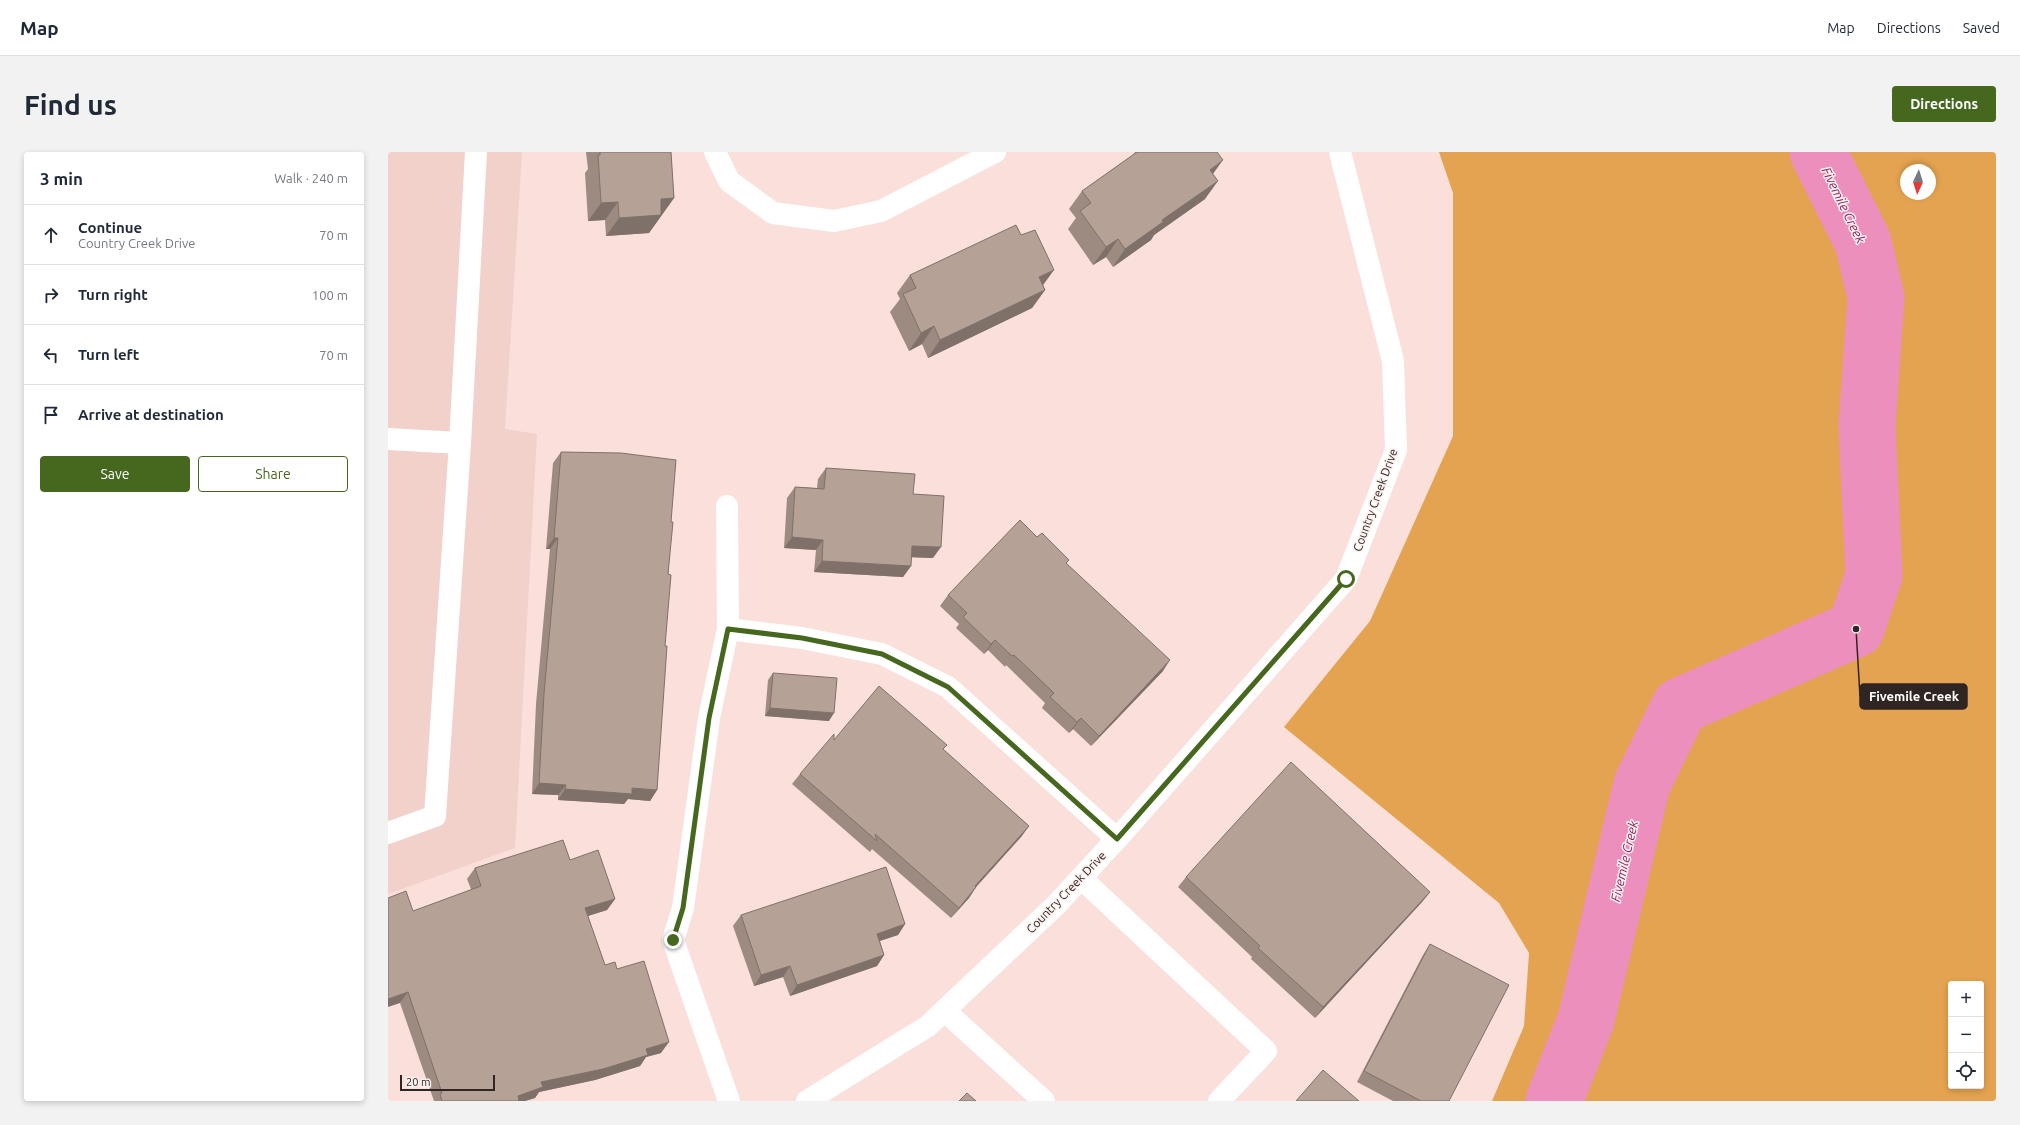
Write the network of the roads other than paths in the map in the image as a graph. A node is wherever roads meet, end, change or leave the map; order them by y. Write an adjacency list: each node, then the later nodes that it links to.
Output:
1 (476, 152): 6 (street)
2 (715, 152): 3 (street)
3 (995, 152)
4 (1340, 152): 10 (street, Country Creek Drive)
5 (388, 439): 6 (street)
6 (460, 443): 9 (street)
7 (727, 506): 8 (street)
8 (728, 629): 10 (street); 13 (street)
9 (388, 833)
10 (1117, 839): 11 (street, Country Creek Drive)
11 (1081, 878): 12 (street, Country Creek Drive); 16 (street)
12 (944, 1011): 14 (street, Country Creek Drive); 15 (street)
13 (729, 1101)
14 (807, 1101)
15 (1044, 1101)
16 (1219, 1101)

